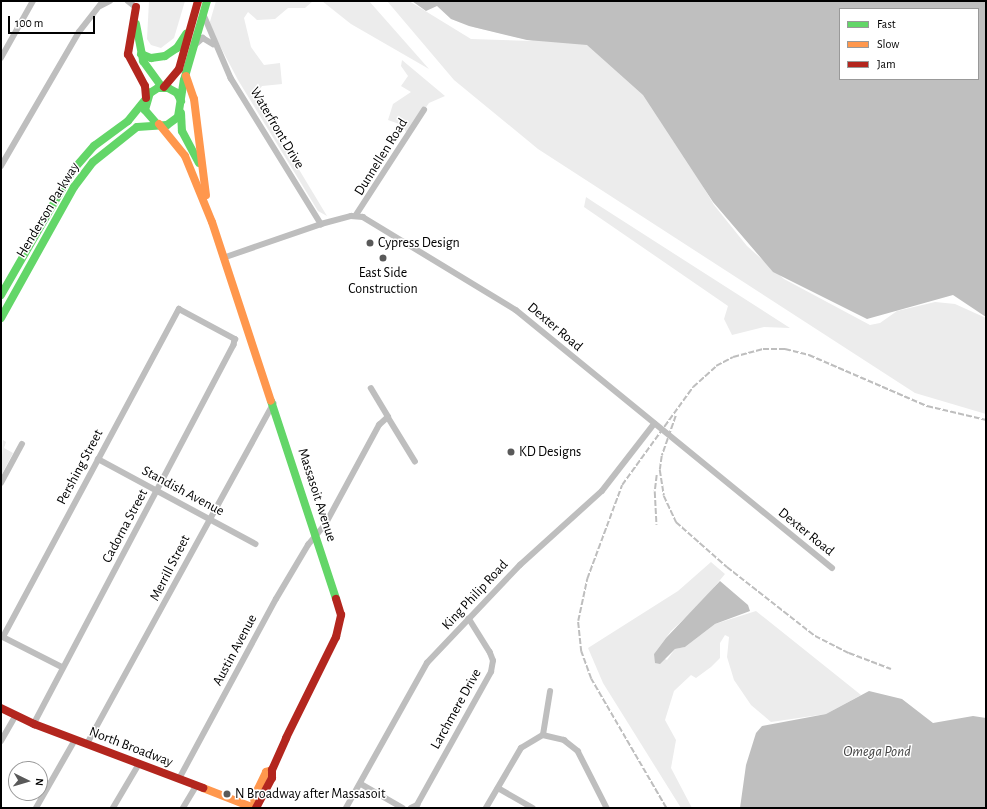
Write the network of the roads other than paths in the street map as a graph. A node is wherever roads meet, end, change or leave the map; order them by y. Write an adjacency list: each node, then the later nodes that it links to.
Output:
1 (33, 1): 14 (street)
2 (103, 1): 8 (street)
3 (110, 1): 8 (street)
4 (128, 1): 7 (street)
5 (198, 1): 10 (main road, Henderson Parkway)
6 (207, 1): 9 (main road)
7 (136, 4): 13 (main road); 17 (main road)
8 (97, 8): 22 (street)
9 (203, 10): 11 (street, Waterfront Drive); 12 (main road)
10 (190, 24): 13 (main road); 16 (main road, Henderson Parkway)
11 (214, 45): 12 (street); 26 (street, Waterfront Drive)
12 (194, 47): 15 (main road)
13 (141, 54): 16 (main road)
14 (1, 58)
15 (186, 75): 18 (main road); 23 (main road)
16 (163, 87): 17 (main road, Henderson Parkway); 18 (main road)
17 (146, 99): 21 (main road); 28 (main road, Henderson Parkway)
18 (181, 101): 20 (main road)
19 (424, 110): 24 (street, Dunnellen Road)
20 (181, 111): 21 (main road, Henderson Parkway); 23 (main road, Massasoit Avenue)
21 (158, 124): 25 (main road, Massasoit Avenue); 30 (main road, Henderson Parkway)
22 (1, 166)
23 (206, 195): 25 (main road, Massasoit Avenue)
24 (356, 216): 26 (street); 34 (street, Dexter Road)
25 (212, 222): 27 (main road, Massasoit Avenue)
26 (321, 224): 27 (street)
27 (224, 258): 32 (main road, Massasoit Avenue)
28 (1, 294)
29 (179, 309): 36 (street, Pershing Street); 39 (street, Cadorna Street)
30 (1, 318)
31 (371, 389): 33 (street)
32 (273, 403): 40 (street, Merrill Street); 41 (main road, Massasoit Avenue)
33 (388, 417): 37 (street); 41 (street, Austin Avenue)
34 (654, 424): 43 (street, Dexter Road); 44 (street, King Philip Road)
35 (22, 444): 38 (street)
36 (98, 459): 39 (street, Standish Avenue); 45 (street, Pershing Street)
37 (415, 461)
38 (1, 484)
39 (158, 490): 40 (street, Standish Avenue); 46 (street, Cadorna Street)
40 (209, 518): 42 (street, Standish Avenue); 54 (street, Merrill Street)
41 (316, 535): 56 (street, Austin Avenue); 63 (main road, Massasoit Avenue)
42 (256, 544)
43 (832, 568)
44 (469, 619): 57 (street, King Philip Road); 66 (street, Larchmere Drive)
45 (2, 636): 46 (street)
46 (62, 667): 50 (street, Cadorna Street)
47 (550, 692): 51 (street)
48 (1, 708): 49 (main road, North Broadway)
49 (15, 717): 50 (main road, North Broadway); 53 (street)
50 (34, 724): 52 (main road, North Broadway)
51 (543, 735): 59 (street); 69 (street)
52 (75, 740): 54 (main road, North Broadway); 60 (street)
53 (1, 741)
54 (87, 744): 55 (main road, North Broadway)
55 (139, 764): 56 (main road, North Broadway); 61 (street)
56 (179, 779): 58 (main road, North Broadway)
57 (361, 784): 64 (street, King Philip Road); 65 (street)
58 (196, 786): 62 (street); 63 (main road, North Broadway)
59 (498, 788): 67 (street); 68 (street)
60 (36, 808)
61 (113, 808)
62 (183, 808)
63 (255, 808)
64 (346, 808)
65 (403, 808)
66 (411, 808)
67 (486, 808)
68 (533, 808)
69 (607, 808)

